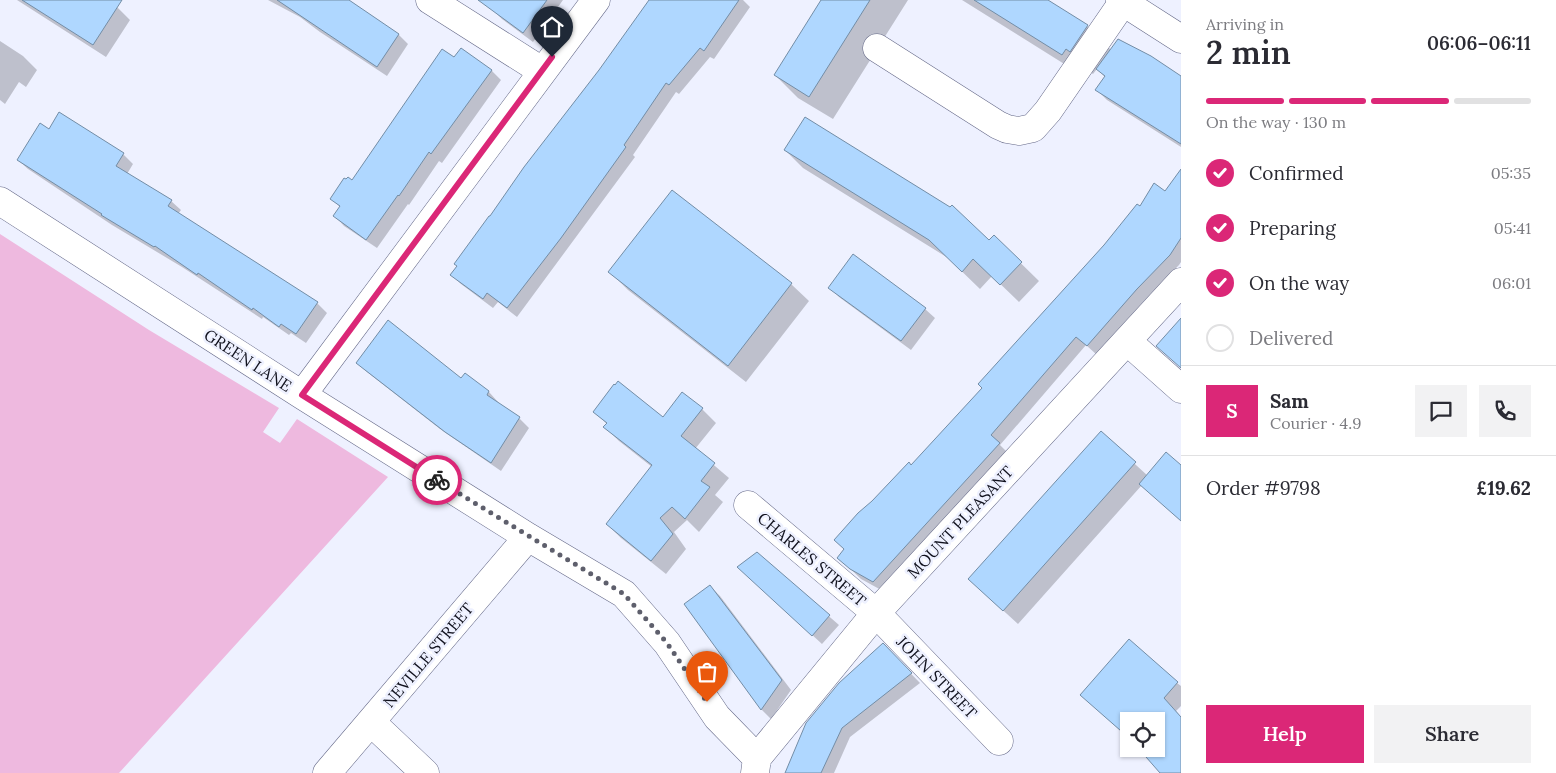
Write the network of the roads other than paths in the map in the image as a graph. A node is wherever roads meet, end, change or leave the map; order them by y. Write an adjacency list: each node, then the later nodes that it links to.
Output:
1 (430, 0): 6 (street)
2 (596, 0): 6 (street)
3 (1121, 1): 4 (street); 5 (street)
4 (1181, 39)
5 (877, 48)
6 (542, 71): 11 (street)
7 (0, 201): 11 (street, GREEN LANE)
8 (1181, 282): 9 (street, MOUNT PLEASANT)
9 (1127, 341): 10 (street); 14 (street, MOUNT PLEASANT)
10 (1181, 389)
11 (302, 395): 13 (street, GREEN LANE)
12 (748, 505): 14 (street, CHARLES STREET)
13 (528, 537): 15 (street, NEVILLE STREET); 17 (street, GREEN LANE)
14 (876, 613): 16 (street, JOHN STREET); 17 (street, MOUNT PLEASANT)
15 (371, 722): 18 (street, NEVILLE STREET); 19 (street)
16 (999, 742)
17 (756, 766)
18 (327, 773)
19 (425, 773)

